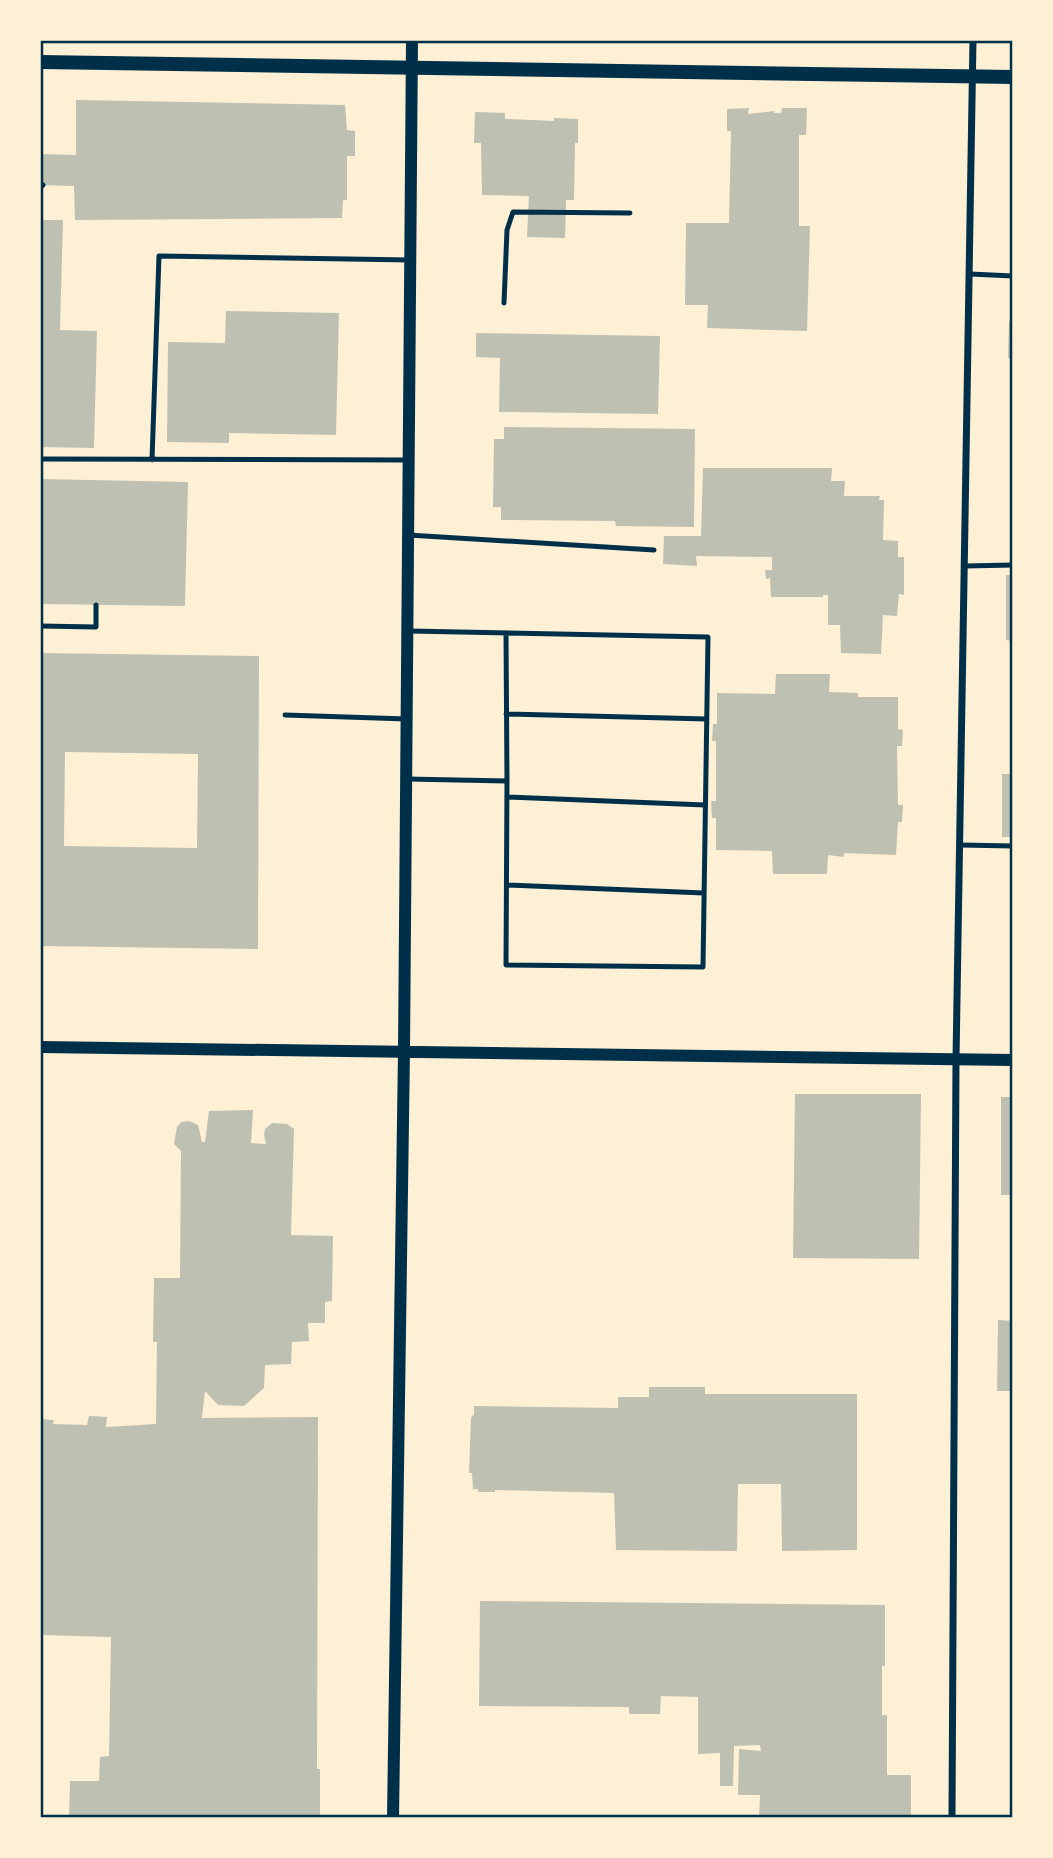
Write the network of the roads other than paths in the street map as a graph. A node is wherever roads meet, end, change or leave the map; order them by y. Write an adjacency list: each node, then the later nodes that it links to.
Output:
1 (412, 40): 4 (street)
2 (973, 40): 5 (street)
3 (40, 62): 4 (main road)
4 (412, 67): 5 (main road); 8 (street)
5 (973, 77): 6 (main road); 9 (street)
6 (1013, 77)
7 (630, 212): 11 (lane)
8 (411, 260): 13 (lane); 14 (street)
9 (970, 274): 10 (lane); 18 (street)
10 (1013, 276)
11 (504, 303)
12 (40, 459): 13 (lane)
13 (152, 460): 14 (lane)
14 (409, 460): 15 (street)
15 (408, 535): 16 (lane); 21 (street)
16 (654, 550)
17 (1013, 565): 18 (lane)
18 (965, 566): 31 (street)
19 (96, 605): 20 (lane)
20 (40, 626)
21 (407, 631): 22 (lane); 25 (street)
22 (506, 633): 23 (lane); 26 (lane)
23 (506, 714): 26 (lane); 28 (lane)
24 (285, 715): 25 (lane)
25 (407, 719): 27 (street)
26 (707, 719): 30 (lane)
27 (406, 779): 28 (lane); 36 (street)
28 (507, 781): 29 (lane)
29 (507, 797): 30 (lane); 33 (lane)
30 (705, 805): 34 (lane)
31 (960, 845): 32 (lane); 37 (street)
32 (1013, 846)
33 (507, 885): 34 (lane); 34 (lane)
34 (704, 893)
35 (40, 1047): 36 (street)
36 (404, 1051): 37 (street); 39 (street)
37 (956, 1059): 38 (street); 40 (street)
38 (1013, 1060)
39 (393, 1818)
40 (952, 1818)

